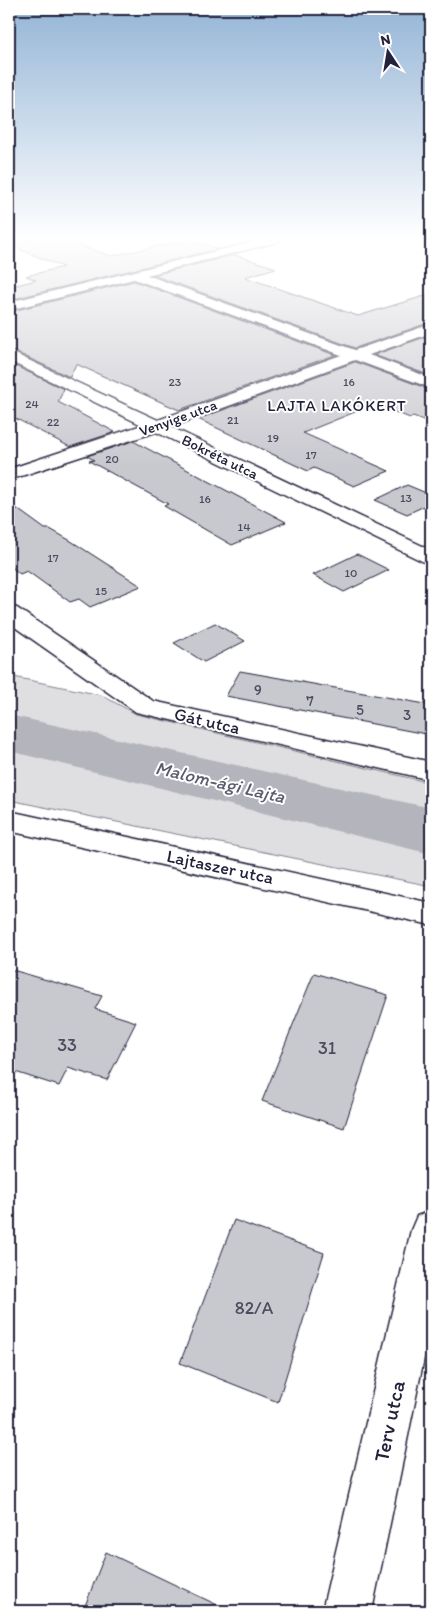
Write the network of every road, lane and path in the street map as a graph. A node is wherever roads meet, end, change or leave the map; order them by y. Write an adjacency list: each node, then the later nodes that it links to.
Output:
1 (246, 316): 3 (street)
2 (431, 328): 3 (street, Venyige utca)
3 (353, 355): 5 (street); 6 (street, Venyige utca)
4 (9, 356): 6 (street, Bokréta utca)
5 (431, 383)
6 (157, 426): 7 (street, Venyige utca); 8 (street, Bokréta utca)
7 (9, 475)
8 (431, 558)
9 (9, 613): 10 (street, Gát utca)
10 (431, 771)
11 (9, 821): 12 (street, Lajtaszer utca)
12 (431, 914)
13 (431, 1230): 14 (street, Terv utca)
14 (347, 1611)

